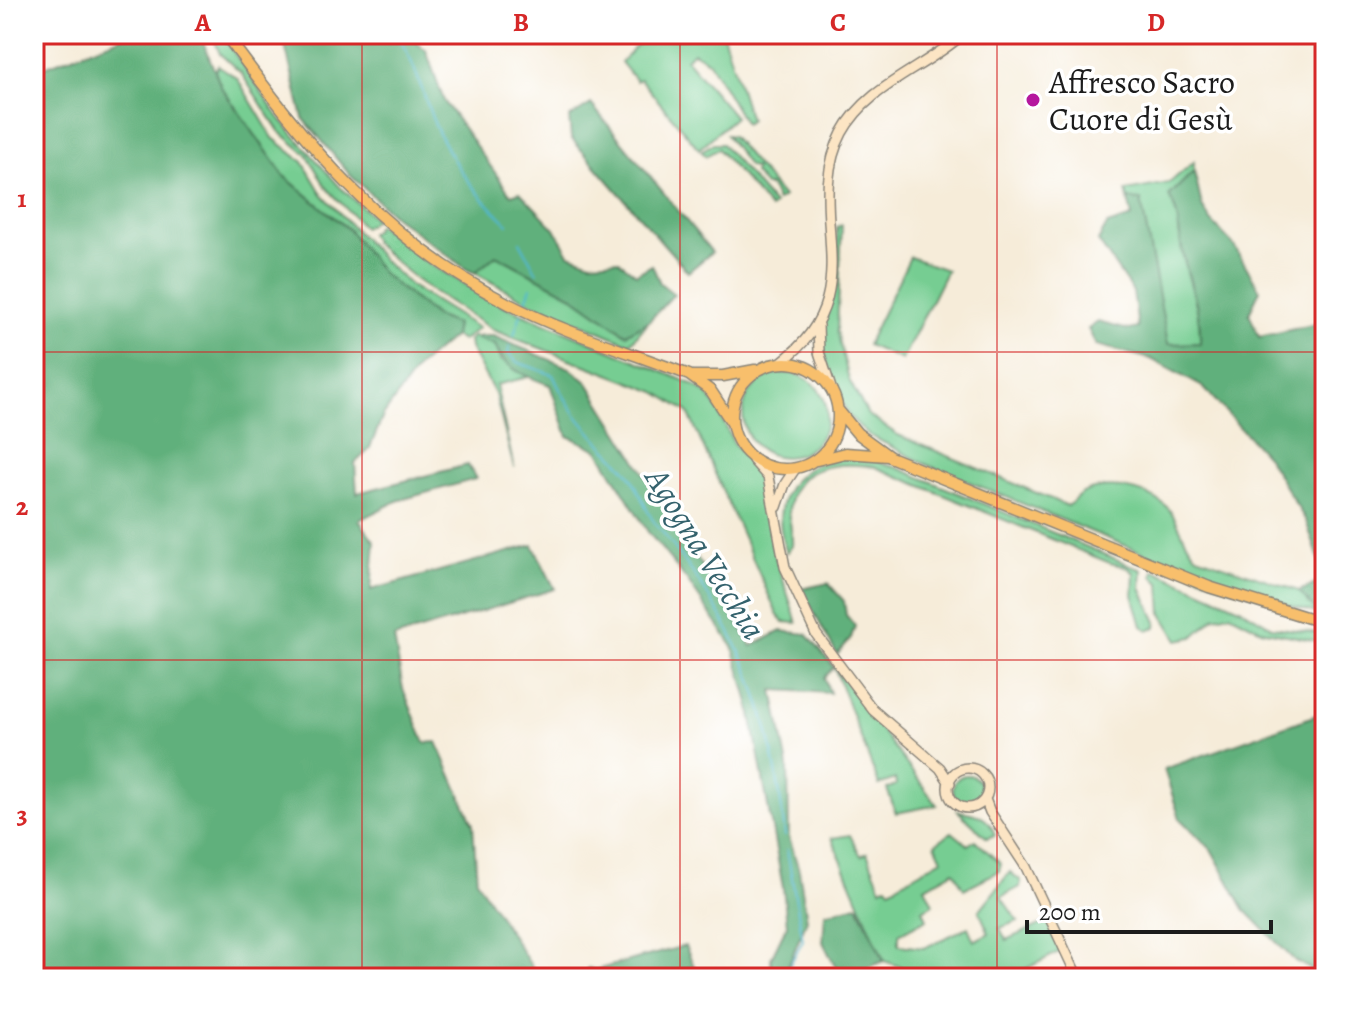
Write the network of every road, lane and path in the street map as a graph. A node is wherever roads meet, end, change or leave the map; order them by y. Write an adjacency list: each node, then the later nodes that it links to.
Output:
1 (225, 34): 6 (main road)
2 (963, 34): 3 (street)
3 (818, 325): 4 (street); 7 (street)
4 (780, 363): 5 (main road); 7 (main road)
5 (760, 369): 6 (main road); 9 (main road)
6 (689, 375): 9 (main road)
7 (832, 391): 8 (main road)
8 (838, 410): 10 (main road); 12 (main road)
9 (732, 423): 11 (main road)
10 (890, 457): 12 (main road); 15 (main road)
11 (753, 460): 13 (main road); 14 (street)
12 (815, 461): 13 (main road)
13 (795, 469): 14 (street)
14 (776, 511): 16 (street)
15 (1325, 623)
16 (940, 768): 17 (street); 18 (street)
17 (959, 771): 18 (street); 19 (street)
18 (950, 783): 20 (street)
19 (985, 799): 20 (street); 21 (street)
20 (971, 808): 21 (street)
21 (1002, 831): 22 (street)
22 (1078, 978)

